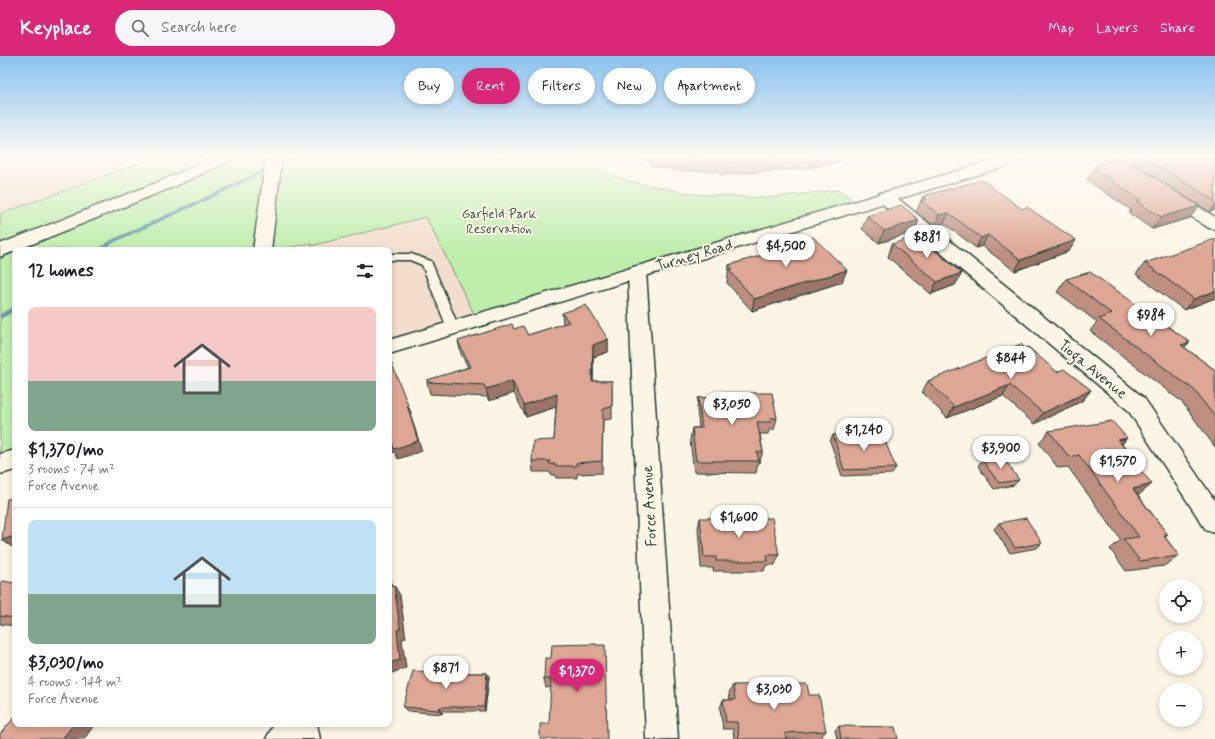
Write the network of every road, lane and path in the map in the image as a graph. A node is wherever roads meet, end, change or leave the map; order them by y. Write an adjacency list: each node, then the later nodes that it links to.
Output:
1 (155, 189): 8 (main road)
2 (270, 189): 7 (main road)
3 (913, 189): 5 (main road, Turney Road)
4 (1160, 189): 6 (main road)
5 (885, 197): 10 (main road, Turney Road); 15 (main road, Tioga Avenue)
6 (1215, 224)
7 (264, 242)
8 (0, 251)
9 (392, 257): 11 (lane)
10 (637, 272): 11 (main road, Turney Road); 20 (main road, Force Avenue)
11 (453, 328): 12 (main road, Turney Road)
12 (392, 346)
13 (12, 461): 14 (main road)
14 (0, 464)
15 (1215, 522)
16 (290, 727): 18 (main road)
17 (302, 727): 19 (main road)
18 (282, 739)
19 (304, 739)
20 (662, 739)

